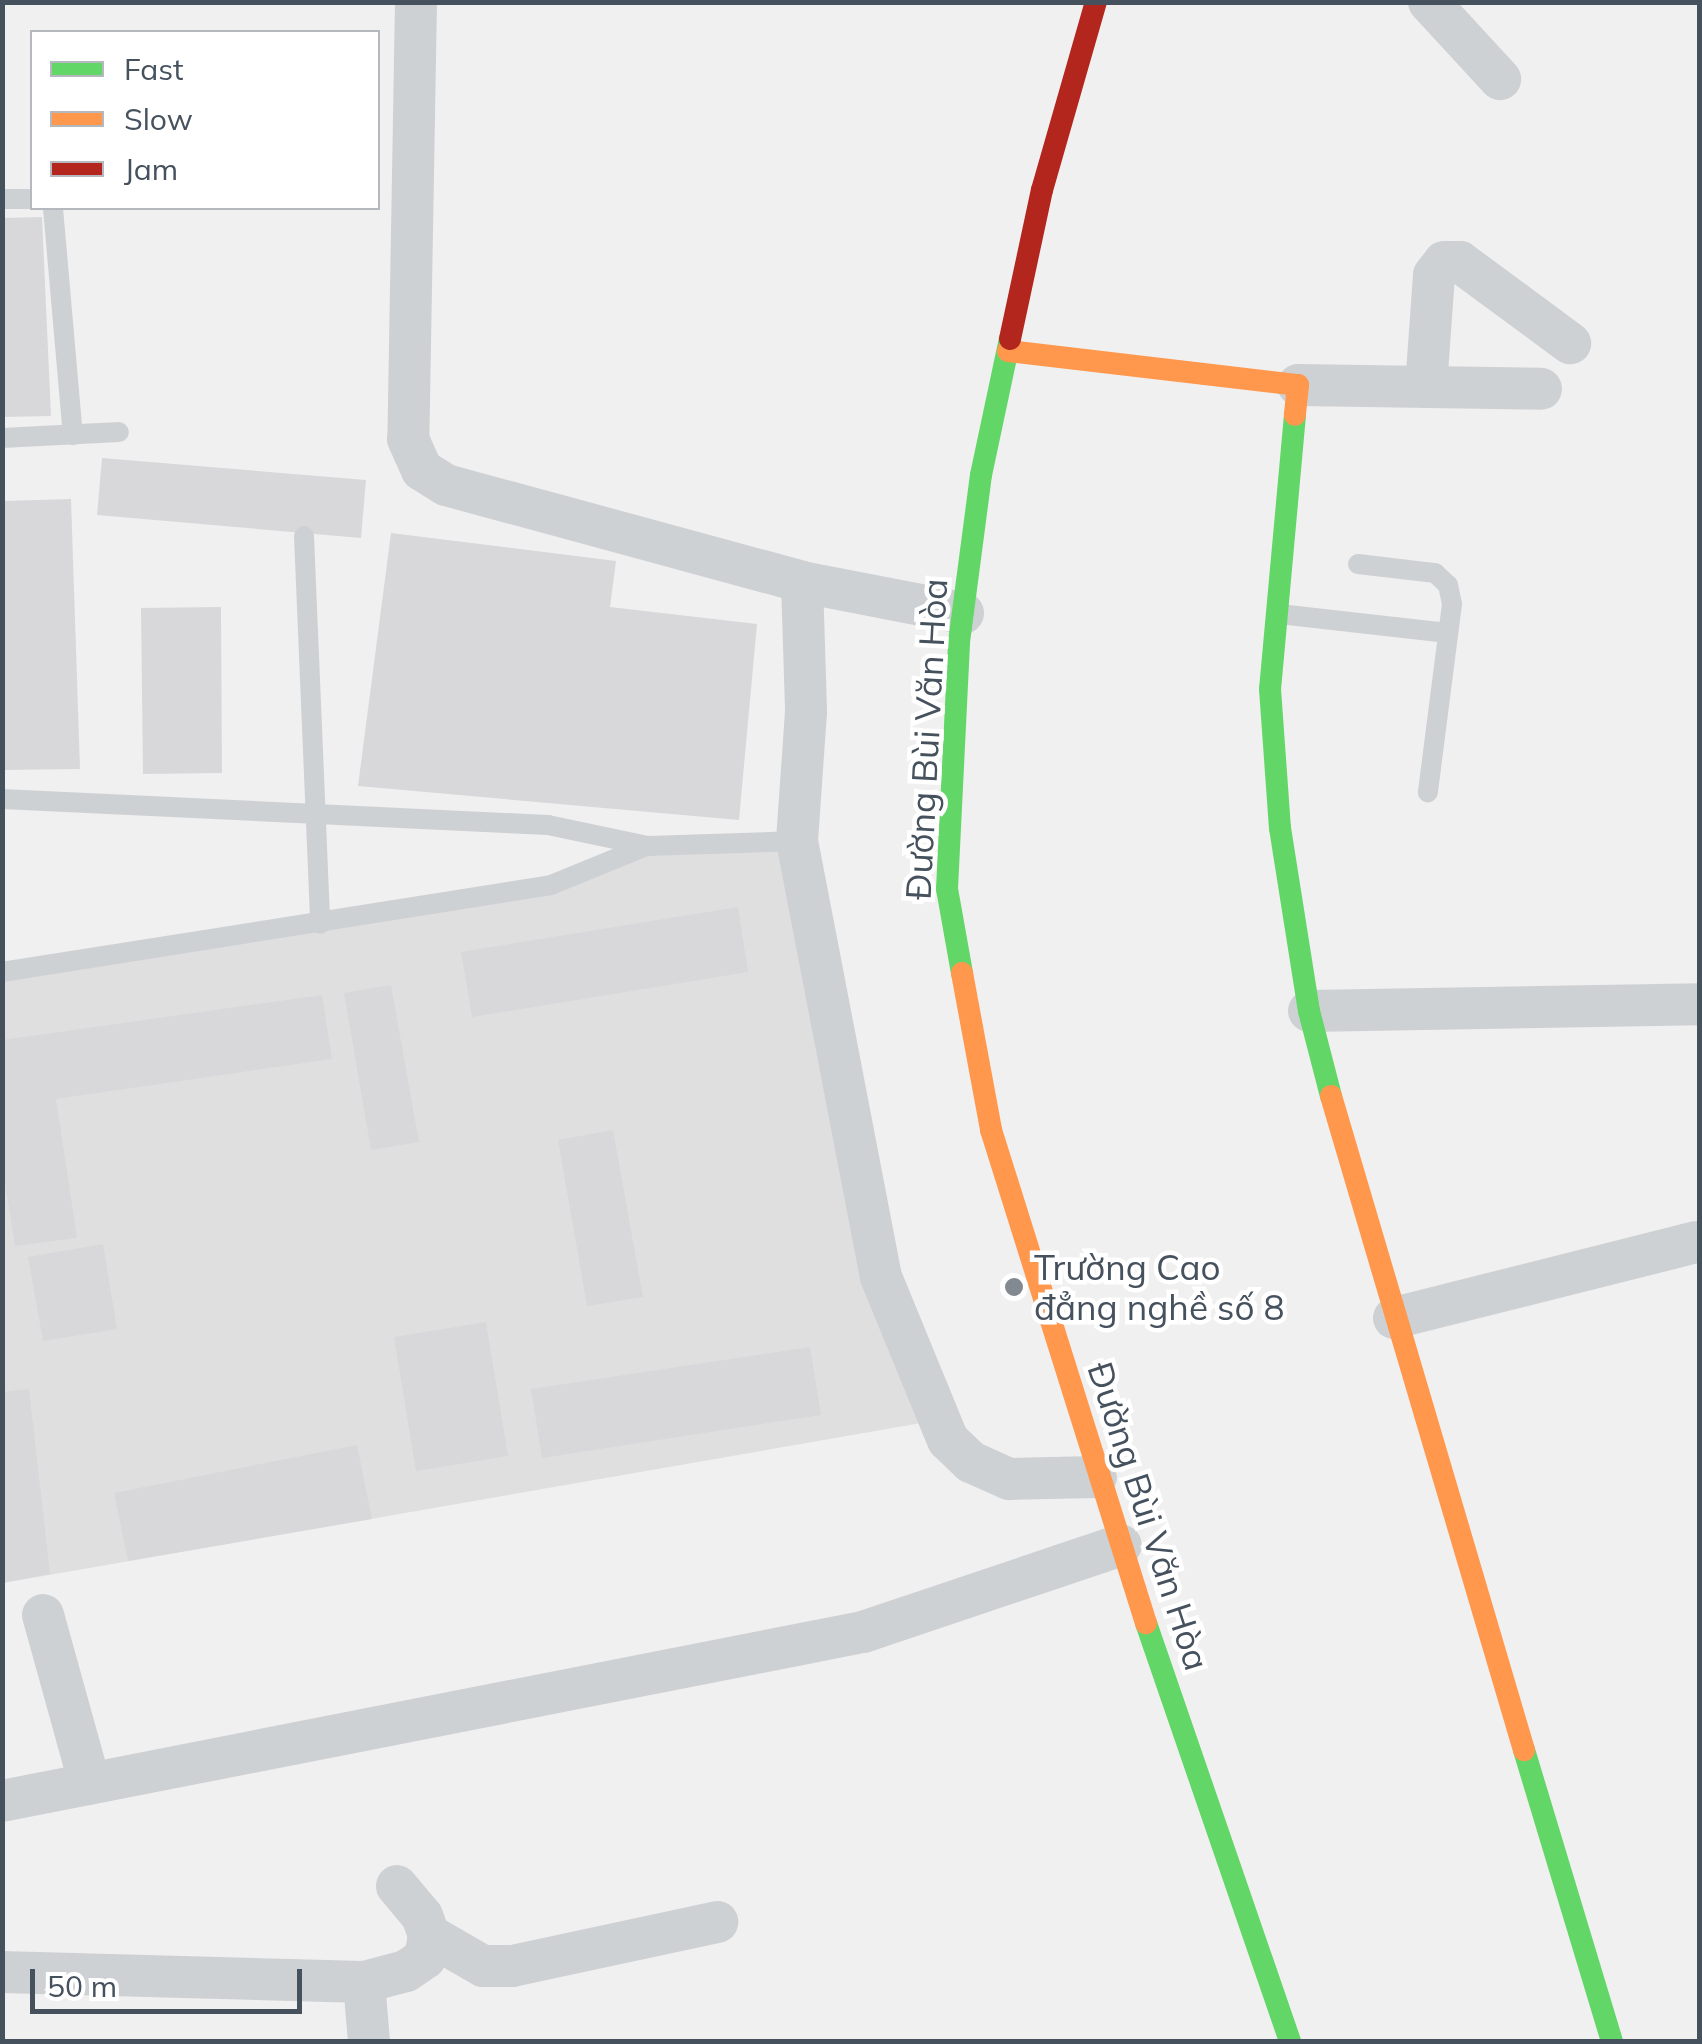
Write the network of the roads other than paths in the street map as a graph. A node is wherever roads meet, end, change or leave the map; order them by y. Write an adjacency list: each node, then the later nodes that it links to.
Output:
1 (416, 2): 18 (street)
2 (1096, 2): 9 (main road, Đường Bùi Văn Hòa)
3 (1430, 2): 4 (street)
4 (1500, 78)
5 (2, 199): 6 (lane)
6 (30, 199)
7 (53, 210): 14 (lane)
8 (1570, 343): 11 (street)
9 (1008, 351): 10 (main road); 19 (main road, Đường Bùi Văn Hòa)
10 (1298, 385): 11 (street); 20 (main road)
11 (1426, 387): 12 (street)
12 (1541, 389)
13 (119, 432): 14 (lane)
14 (73, 435): 15 (lane)
15 (2, 438)
16 (304, 536): 24 (lane)
17 (1358, 564): 21 (lane)
18 (802, 582): 19 (street); 25 (street)
19 (962, 613): 33 (main road, Đường Bùi Văn Hòa)
20 (1277, 614): 21 (lane); 30 (main road)
21 (1448, 633): 22 (lane)
22 (1428, 792)
23 (2, 799): 24 (lane)
24 (312, 814): 26 (lane); 27 (lane)
25 (797, 841): 26 (lane); 33 (street)
26 (648, 846): 27 (lane)
27 (320, 924): 28 (lane)
28 (2, 972)
29 (1700, 1004): 30 (street)
30 (1310, 1011): 32 (main road)
31 (1697, 1242): 32 (street)
32 (1394, 1318): 45 (main road)
33 (1096, 1477): 34 (main road, Đường Bùi Văn Hòa)
34 (1121, 1545): 36 (street); 44 (main road, Đường Bùi Văn Hòa)
35 (42, 1616): 36 (street)
36 (90, 1784): 37 (street)
37 (2, 1801)
38 (397, 1886): 40 (street)
39 (717, 1922): 40 (street)
40 (429, 1935): 42 (street)
41 (2, 1972): 42 (street)
42 (364, 1982): 43 (street)
43 (369, 2042)
44 (1290, 2042)
45 (1612, 2042)

